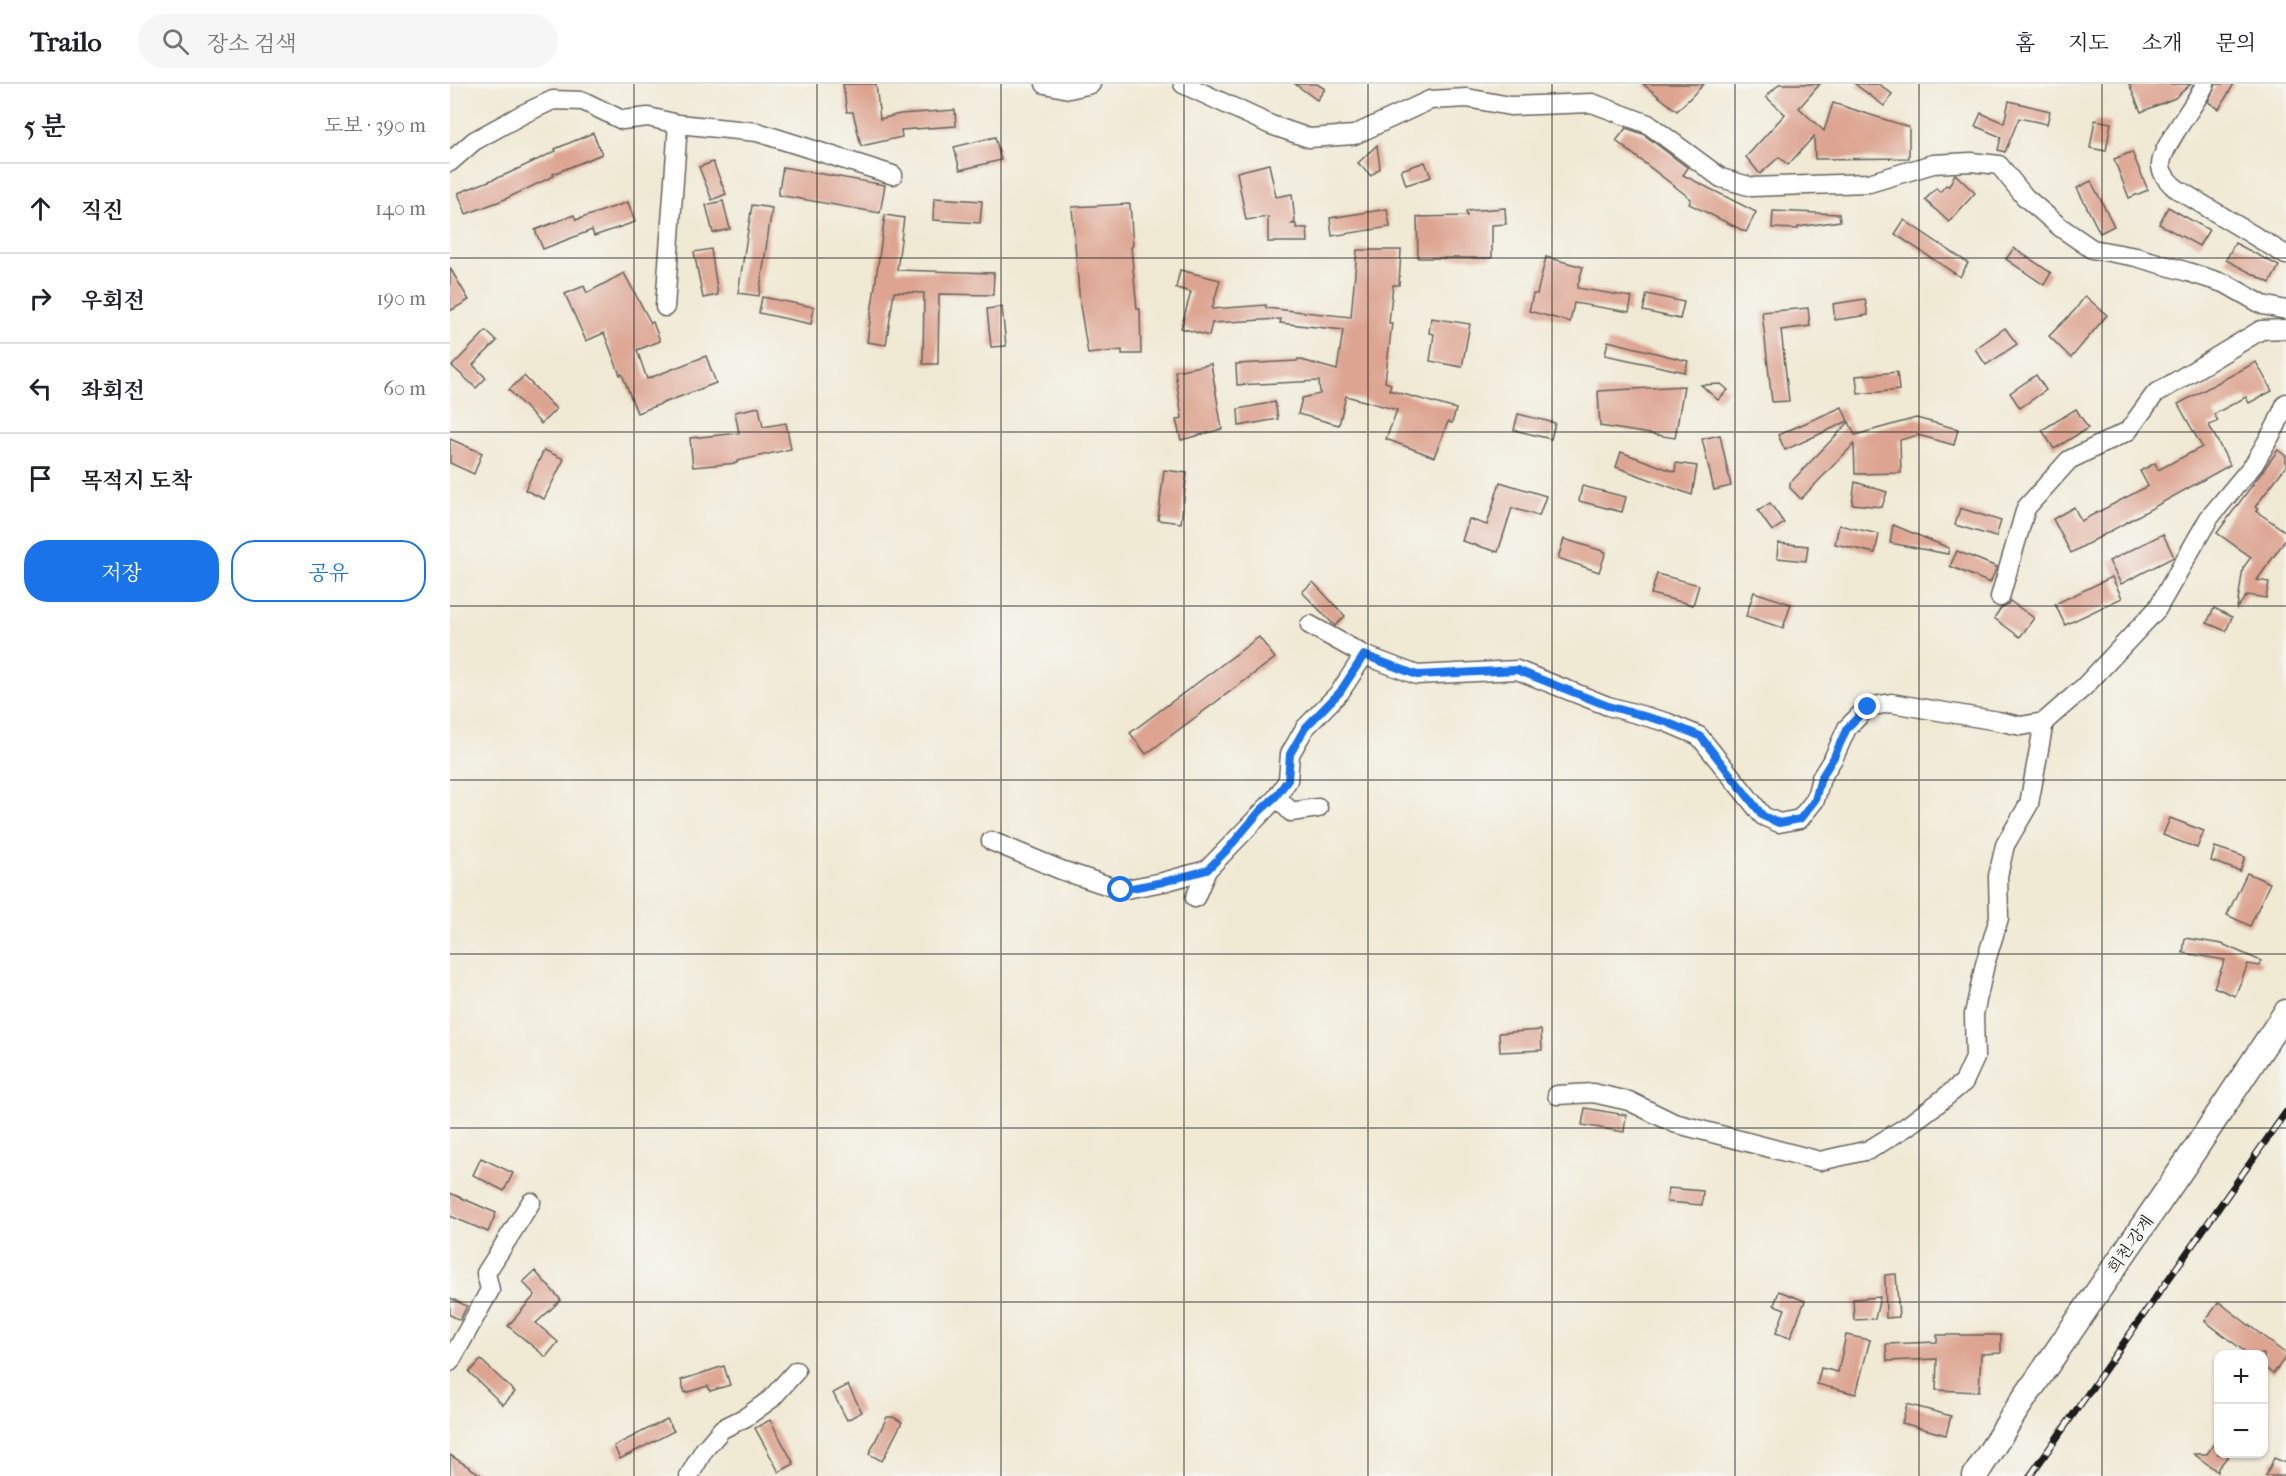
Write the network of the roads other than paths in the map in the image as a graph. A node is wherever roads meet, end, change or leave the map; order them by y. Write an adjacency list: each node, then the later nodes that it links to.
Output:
1 (1045, 84): 2 (street)
2 (1091, 84)
3 (1183, 84): 10 (street)
4 (2205, 84): 8 (street)
5 (678, 124): 6 (street); 7 (street); 9 (street)
6 (450, 162)
7 (893, 175)
8 (2286, 255)
9 (665, 308)
10 (2286, 310)
11 (2286, 329): 13 (street)
12 (2286, 403): 16 (street)
13 (2000, 597)
14 (1310, 626): 15 (street)
15 (1364, 655): 16 (street); 17 (street)
16 (2044, 722): 23 (street)
17 (1276, 796): 18 (street); 20 (street)
18 (1318, 808)
19 (991, 841): 20 (street)
20 (1207, 870): 21 (street)
21 (1195, 898)
22 (2286, 1012): 28 (main road, 희천-강계)
23 (1557, 1095)
24 (531, 1202): 25 (street)
25 (450, 1362)
26 (796, 1371): 27 (street)
27 (689, 1476)
28 (1975, 1476)

